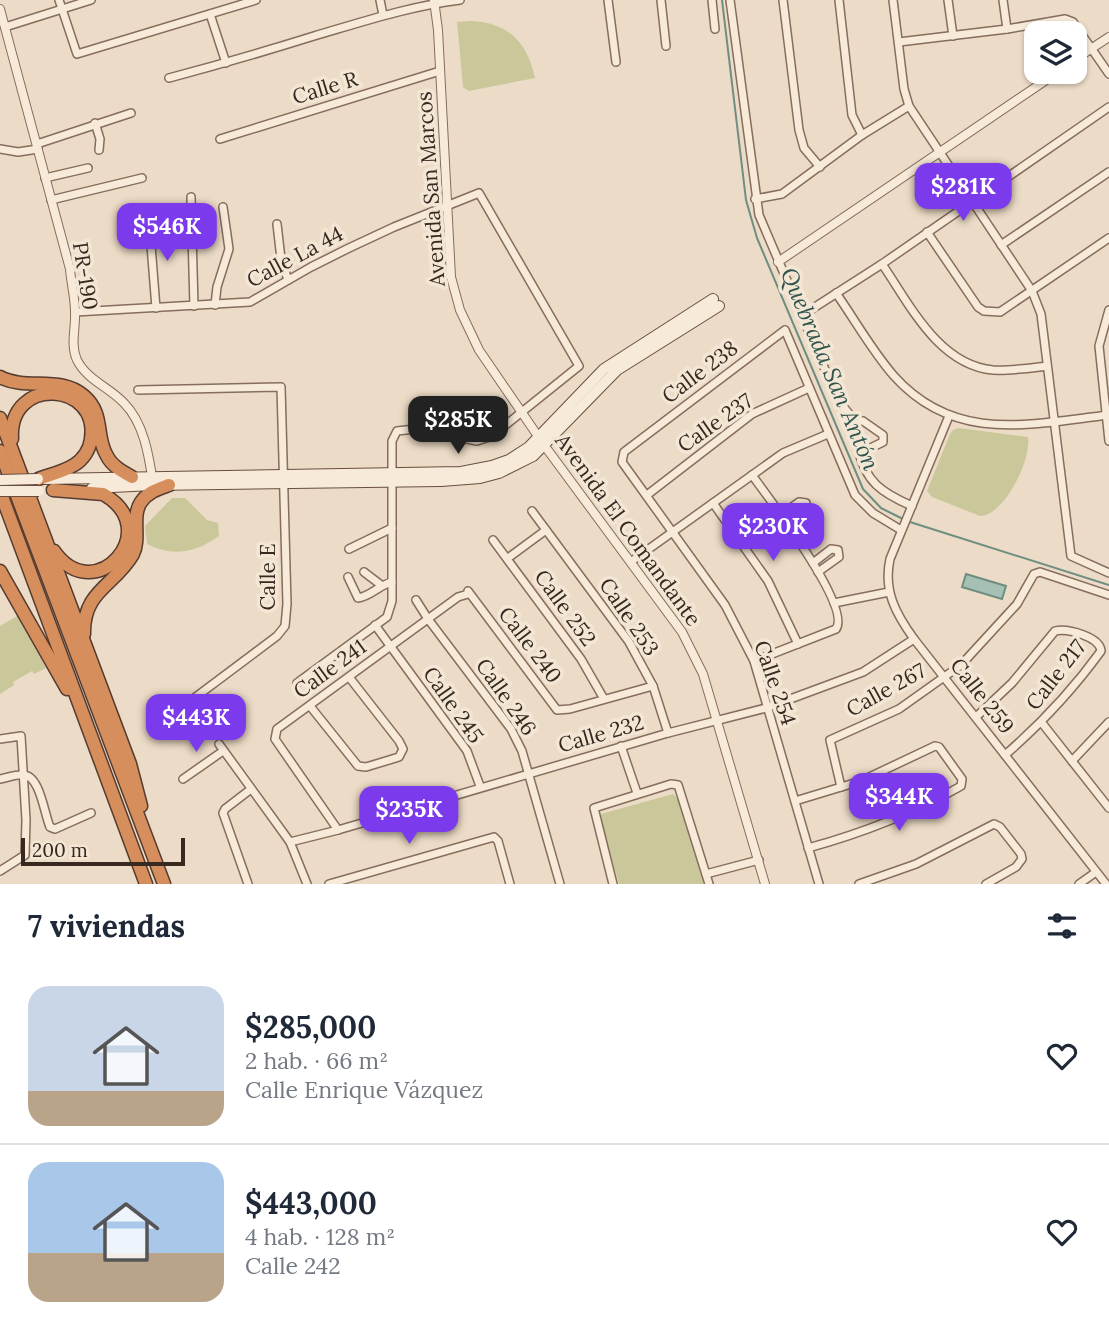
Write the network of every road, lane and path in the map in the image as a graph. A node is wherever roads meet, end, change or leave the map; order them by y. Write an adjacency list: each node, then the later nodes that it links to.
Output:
1 (59, 0): 17 (street)
2 (91, 0): 17 (street)
3 (256, 0): 18 (street)
4 (380, 0): 19 (street)
5 (460, 0): 15 (street)
6 (608, 0): 29 (street)
7 (661, 0): 26 (street)
8 (712, 0): 21 (street)
9 (730, 0): 51 (street)
10 (783, 0): 45 (street)
11 (839, 0): 39 (street)
12 (894, 0): 25 (street)
13 (948, 0): 23 (street)
14 (1003, 0): 22 (street)
15 (435, 1): 19 (street); 31 (street, Avenida San Marcos)
16 (0, 9): 20 (street, PR-190 / PR-190)
17 (61, 9): 18 (street); 20 (street)
18 (210, 14): 30 (street)
19 (383, 15): 30 (street)
20 (5, 27): 41 (street, PR-190 / PR-190)
21 (715, 29)
22 (1007, 29): 23 (street); 27 (street)
23 (953, 36): 25 (street)
24 (1109, 37): 27 (street)
25 (899, 43): 35 (street)
26 (667, 46)
27 (1091, 48): 28 (street); 32 (street)
28 (1087, 51)
29 (616, 62)
30 (226, 64): 33 (street)
31 (440, 71): 40 (street, Calle R); 54 (street, Avenida San Marcos)
32 (1109, 74)
33 (169, 78)
34 (1040, 84): 44 (street)
35 (909, 106): 39 (street); 44 (street)
36 (1109, 107): 53 (street)
37 (131, 113): 38 (street)
38 (95, 123): 41 (street); 43 (street)
39 (862, 135): 45 (street)
40 (220, 139)
41 (38, 147): 42 (street); 48 (street, PR-190 / PR-190)
42 (0, 149)
43 (99, 150)
44 (939, 153): 53 (street); 61 (street)
45 (820, 167): 51 (street)
46 (88, 168): 48 (street)
47 (1109, 172): 60 (street)
48 (45, 178): 52 (street, PR-190 / PR-190)
49 (142, 178): 52 (street)
50 (191, 197): 68 (street)
51 (755, 199): 61 (street)
52 (51, 200): 71 (street, PR-190 / PR-190)
53 (971, 200): 58 (street); 60 (street)
54 (447, 206): 63 (street, Calle La 44); 77 (street, Avenida San Marcos); 77 (street, Calle La 44)
55 (223, 207): 67 (street)
56 (149, 220): 69 (street)
57 (277, 224): 63 (street)
58 (927, 232): 62 (street); 64 (street)
59 (1109, 238): 64 (street)
60 (1001, 245): 64 (street)
61 (778, 262): 72 (street)
62 (882, 264): 65 (street); 73 (street)
63 (288, 279): 67 (street, Calle La 44)
64 (1032, 291): 73 (street)
65 (836, 293): 72 (street); 78 (street)
66 (716, 303): 84 (main road)
67 (215, 305): 68 (street, Calle La 44)
68 (194, 306): 69 (street, Calle La 44)
69 (156, 308): 71 (street, Calle La 44)
70 (1109, 310): 79 (street)
71 (75, 312): 93 (street, PR-190 / PR-190)
72 (801, 316): 81 (street)
73 (1047, 366): 82 (street)
74 (0, 377): 90 (highway)
75 (809, 388): 83 (street); 86 (street, Calle 238); 99 (street, Calle 237)
76 (138, 390): 94 (street)
77 (520, 411): 84 (street, Avenida San Marcos); 91 (street)
78 (948, 416): 82 (street); 101 (street, Calle 259)
79 (1107, 416): 82 (street); 85 (street)
80 (0, 418): 87 (highway)
81 (855, 420): 88 (street); 88 (street)
82 (1054, 422): 118 (street)
83 (828, 434): 89 (street); 106 (street)
84 (541, 441): 91 (main road); 113 (street, Avenida El Comandante)
85 (1109, 441)
86 (633, 445): 99 (street, Calle 254)
87 (6, 450): 95 (highway); 108 (highway); 166 (highway)
88 (860, 453): 101 (street)
89 (752, 475): 100 (street); 103 (street)
90 (132, 477): 93 (main road); 95 (main road)
91 (392, 477): 94 (main road); 105 (street)
92 (0, 480): 95 (main road, bridge)
93 (153, 481): 94 (main road); 96 (main road); 97 (main road)
94 (284, 483): 96 (main road); 146 (street, Calle E)
95 (38, 485): 97 (main road); 98 (main road, bridge)
96 (169, 485): 130 (highway)
97 (53, 490): 108 (highway)
98 (0, 491): 141 (highway)
99 (647, 495): 109 (street, Calle 254)
100 (713, 503): 109 (street); 131 (street)
101 (911, 509): 106 (street, Calle 259)
102 (532, 511): 107 (street, Calle 253)
103 (781, 515): 104 (street); 104 (street)
104 (788, 524): 114 (street)
105 (391, 527): 111 (street); 120 (street)
106 (902, 529): 122 (street, Calle 259)
107 (547, 530): 112 (street); 137 (street, Calle 253)
108 (43, 533): 130 (highway)
109 (673, 533): 113 (street); 133 (street, Calle 254)
110 (493, 540): 112 (street, Calle 252)
111 (349, 549)
112 (508, 558): 138 (street, Calle 252)
113 (632, 561): 143 (street, Avenida El Comandante)
114 (813, 562): 117 (street); 117 (street)
115 (0, 571): 141 (highway)
116 (364, 572): 121 (street)
117 (818, 572): 126 (street)
118 (1109, 573)
119 (348, 577): 121 (street)
120 (392, 582): 121 (street); 128 (street)
121 (381, 585)
122 (889, 592): 126 (street); 129 (street, Calle 259)
123 (468, 594): 127 (street, Calle 241); 138 (street, Calle 240)
124 (1109, 594): 135 (street, Calle 267)
125 (416, 600): 127 (street, Calle 246)
126 (834, 603): 131 (street)
127 (428, 619): 132 (street, Calle 241); 152 (street, Calle 246)
128 (375, 625): 132 (street, Calle 245); 136 (street)
129 (914, 639): 135 (street, Calle 259); 140 (street, Calle 232)
130 (85, 642): 166 (highway)
131 (798, 644): 133 (street)
132 (390, 647): 134 (street, Calle 241); 156 (street, Calle 245)
133 (754, 661): 140 (street, Calle 254)
134 (349, 677): 139 (street, Calle 241); 139 (street)
135 (945, 677): 142 (street, Calle 259); 157 (street, Calle 267)
136 (297, 683)
137 (653, 686): 138 (street, Calle 240); 147 (street, Calle 253)
138 (604, 699)
139 (310, 706): 164 (street, Calle 241)
140 (766, 708): 143 (street, Calle 232); 161 (street, Calle 254)
141 (81, 709): 173 (highway)
142 (976, 717): 145 (street, Calle 217); 150 (street, Calle 259)
143 (716, 719): 147 (street, Calle 232); 168 (street, Avenida El Comandante)
144 (1109, 722): 151 (street)
145 (1042, 723): 150 (street, Calle 217); 151 (street)
146 (157, 726)
147 (668, 733): 149 (street, Calle 232)
148 (0, 739): 153 (street)
149 (621, 746): 152 (street, Calle 232); 159 (street)
150 (1005, 755): 170 (street, Calle 259)
151 (1072, 761): 160 (street)
152 (527, 773): 156 (street, Calle 232); 178 (street, Calle 246)
153 (23, 774): 154 (street); 163 (street); 169 (street)
154 (0, 779)
155 (183, 779): 158 (street)
156 (480, 786): 164 (street, Calle 232)
157 (841, 787): 161 (street); 167 (street)
158 (251, 789): 165 (street); 175 (street)
159 (637, 793): 171 (street); 179 (street)
160 (1106, 797): 162 (street)
161 (795, 801): 167 (street, Calle 254)
162 (1109, 808)
163 (91, 813)
164 (338, 830): 165 (street, Calle 232)
165 (289, 842): 176 (street)
166 (150, 847): 174 (highway)
167 (808, 848): 182 (street, Calle 254)
168 (758, 860): 171 (street); 181 (street, Avenida El Comandante)
169 (0, 871)
170 (1096, 872): 185 (street); 186 (street, Calle 259)
171 (706, 874): 180 (street)
172 (507, 883): 177 (street)
173 (146, 884)
174 (164, 884)
175 (247, 884)
176 (306, 884)
177 (329, 884)
178 (560, 884)
179 (613, 884)
180 (709, 884)
181 (765, 884)
182 (819, 884)
183 (859, 884): 184 (street)
184 (986, 884)
185 (1079, 884)
186 (1106, 884)

